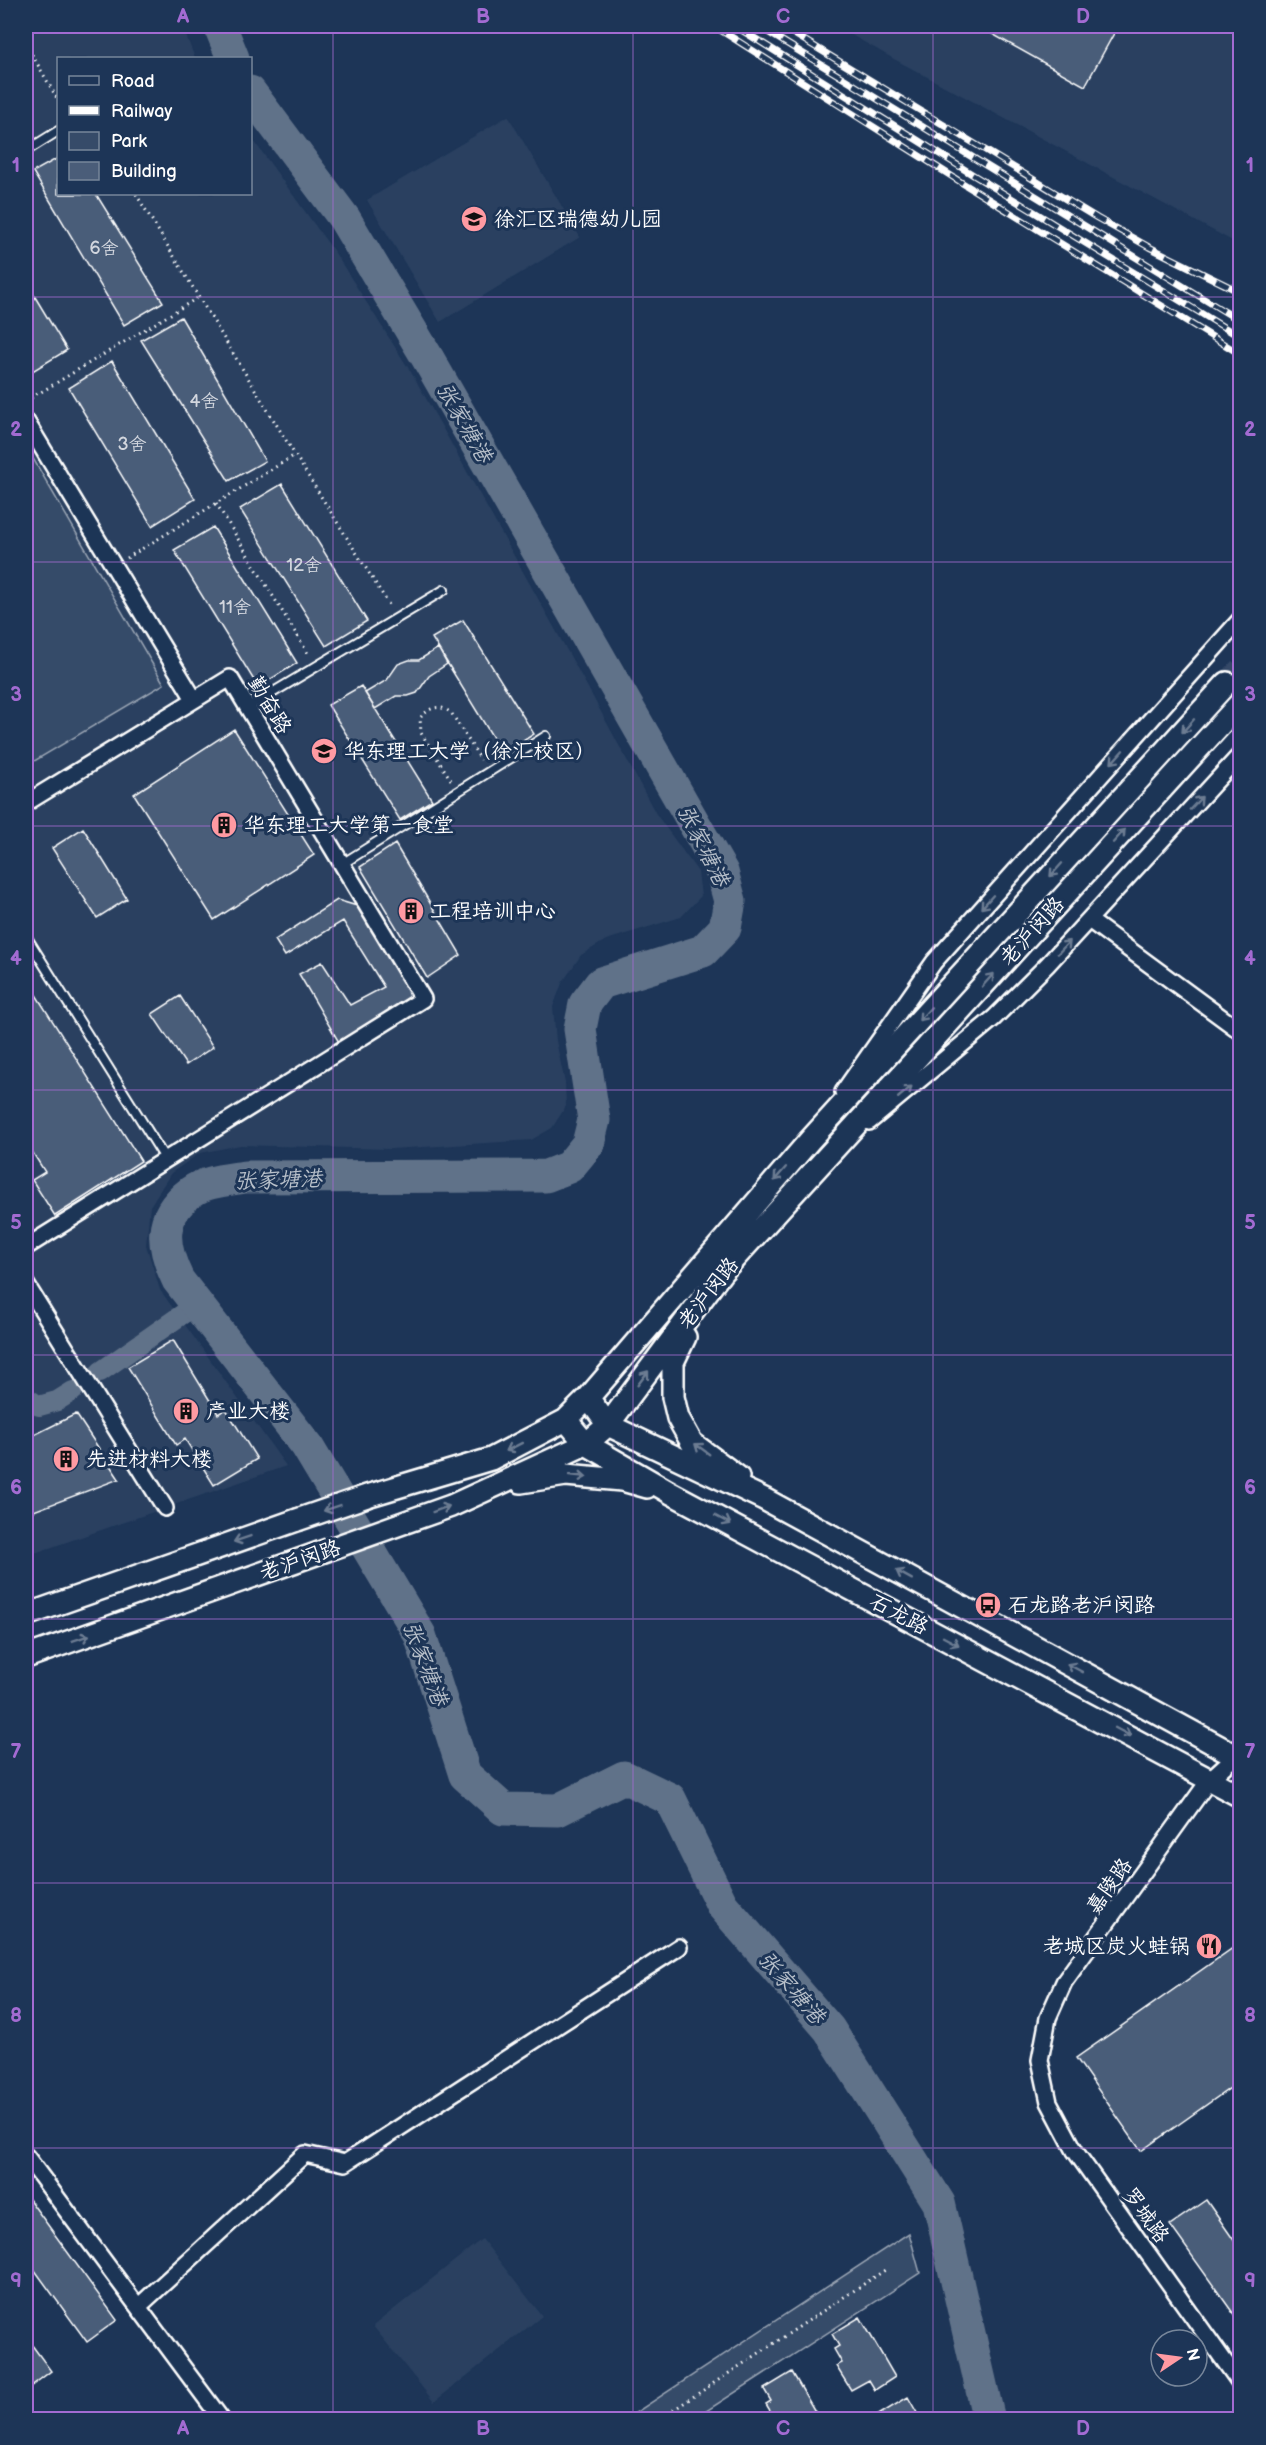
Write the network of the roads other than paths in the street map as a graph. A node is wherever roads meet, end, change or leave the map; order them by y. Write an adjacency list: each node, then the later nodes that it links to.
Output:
1 (57, 132): 2 (lane)
2 (26, 151)
3 (26, 421): 4 (street)
4 (30, 438): 8 (street)
5 (444, 590): 10 (lane)
6 (1240, 620): 18 (street, one-way to 18)
7 (1227, 683): 18 (main road, 老沪闵路, one-way to 18)
8 (194, 699): 10 (street, 勤奋路); 13 (street)
9 (1240, 703): 19 (main road, 老沪闵路, one-way to 9)
10 (247, 708): 14 (street, 勤奋路)
11 (546, 736): 14 (lane)
12 (1240, 755): 15 (street, one-way to 12)
13 (26, 803)
14 (342, 864): 20 (street, 勤奋路)
15 (1089, 920): 17 (street); 19 (street, one-way to 15)
16 (26, 936): 20 (lane)
17 (1240, 1031)
18 (810, 1140): 24 (main road, 老沪闵路, one-way to 24)
19 (827, 1156): 22 (main road, 老沪闵路)
20 (166, 1160): 21 (street)
21 (26, 1247)
22 (722, 1272): 26 (main road, 老沪闵路, one-way to 22); 30 (main road, one-way to 22)
23 (26, 1284): 31 (street)
24 (588, 1398): 25 (main road, 老沪闵路); 26 (main road, 石龙路)
25 (566, 1420): 27 (main road, 石龙路); 32 (main road, 老沪闵路, one-way to 32, bridge)
26 (608, 1425): 27 (main road, 老沪闵路); 30 (main road, 石龙路)
27 (586, 1444): 28 (main road, 老沪闵路); 29 (main road, 石龙路)
28 (499, 1484): 29 (main road, one-way to 29); 33 (main road, 老沪闵路, one-way to 28)
29 (671, 1493): 35 (main road, 石龙路, one-way to 35)
30 (764, 1499): 34 (main road, 石龙路, one-way to 30)
31 (165, 1508)
32 (26, 1615)
33 (26, 1657)
34 (1239, 1755): 35 (street, 嘉陵路)
35 (1210, 1779): 36 (main road, 石龙路); 38 (street, 嘉陵路)
36 (1240, 1796)
37 (679, 1947): 40 (street)
38 (1040, 2060): 41 (street, 罗城路)
39 (26, 2156): 40 (street)
40 (138, 2307): 42 (street)
41 (1240, 2383)
42 (222, 2420)

